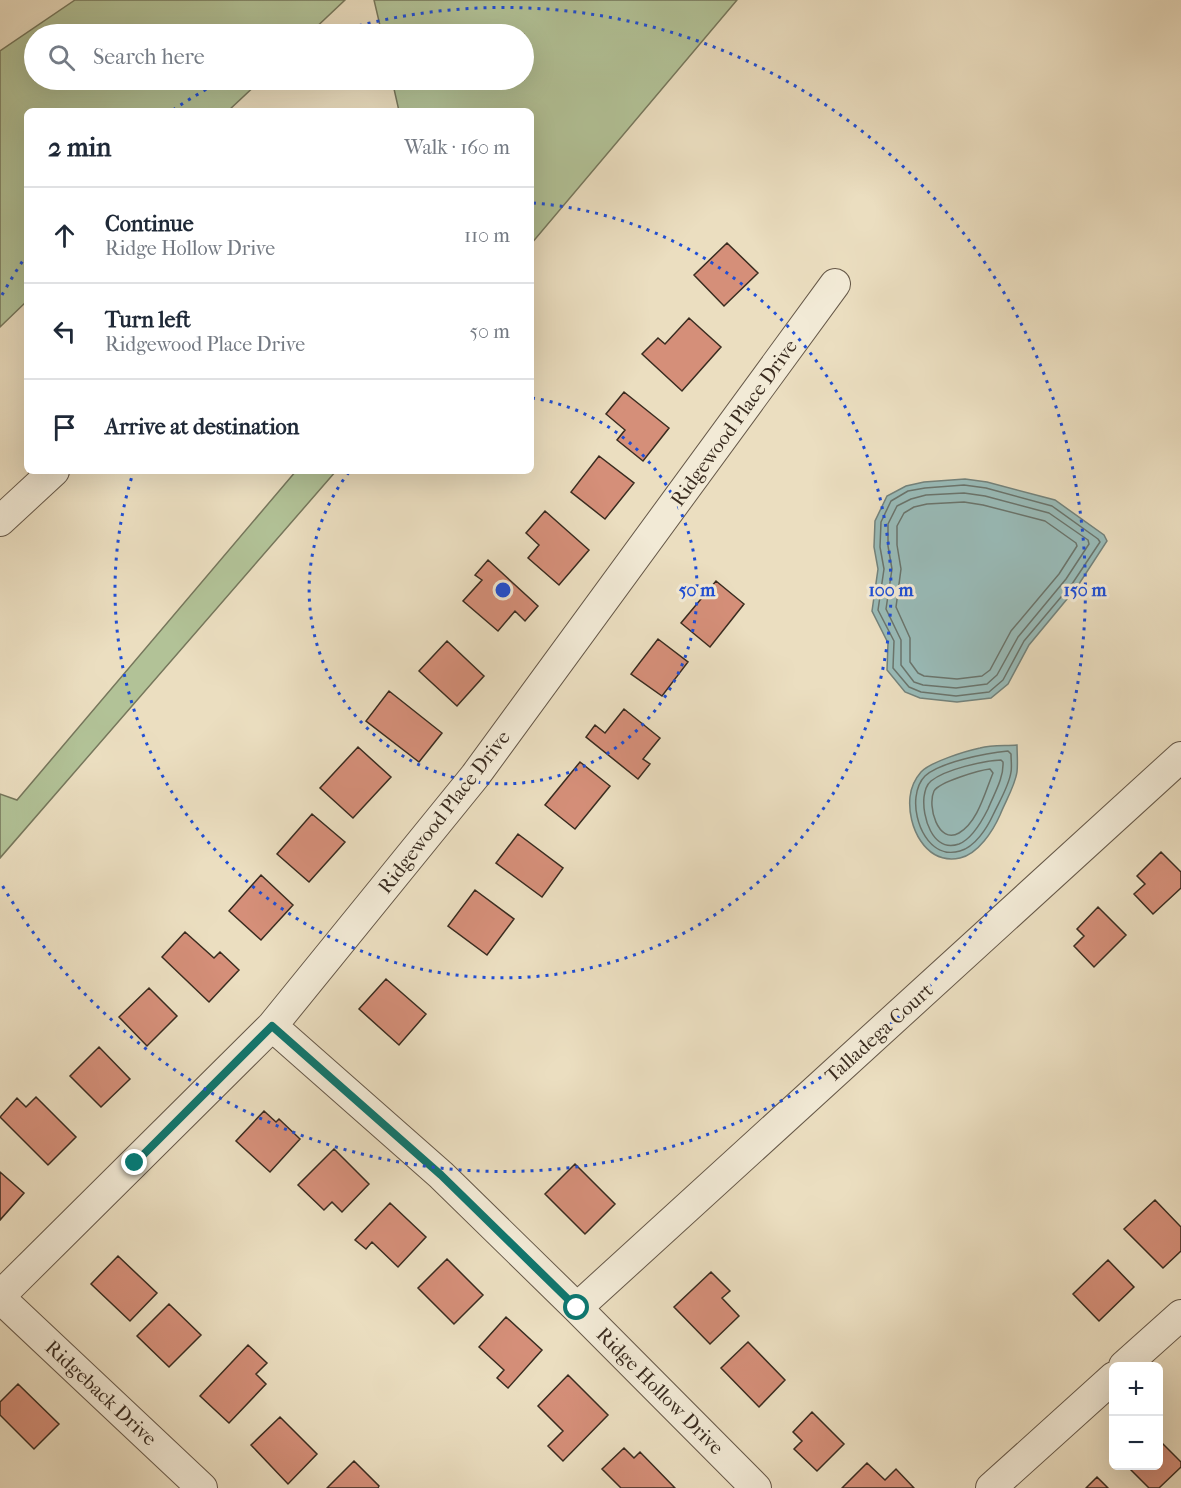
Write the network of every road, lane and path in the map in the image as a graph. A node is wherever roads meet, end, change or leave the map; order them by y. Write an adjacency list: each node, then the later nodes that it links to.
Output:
1 (835, 284): 5 (street, Ridgewood Place Drive)
2 (51, 474): 3 (street)
3 (0, 521)
4 (1181, 757): 7 (street, Talladega Court)
5 (272, 1026): 6 (street, Ridgewood Place Drive); 7 (street, Ridge Hollow Drive)
6 (0, 1297): 11 (street, Ridgeback Drive)
7 (577, 1308): 12 (street, Ridge Hollow Drive)
8 (1181, 1315): 9 (street)
9 (1129, 1362)
10 (1109, 1381): 13 (street)
11 (202, 1488)
12 (756, 1488)
13 (992, 1488)

